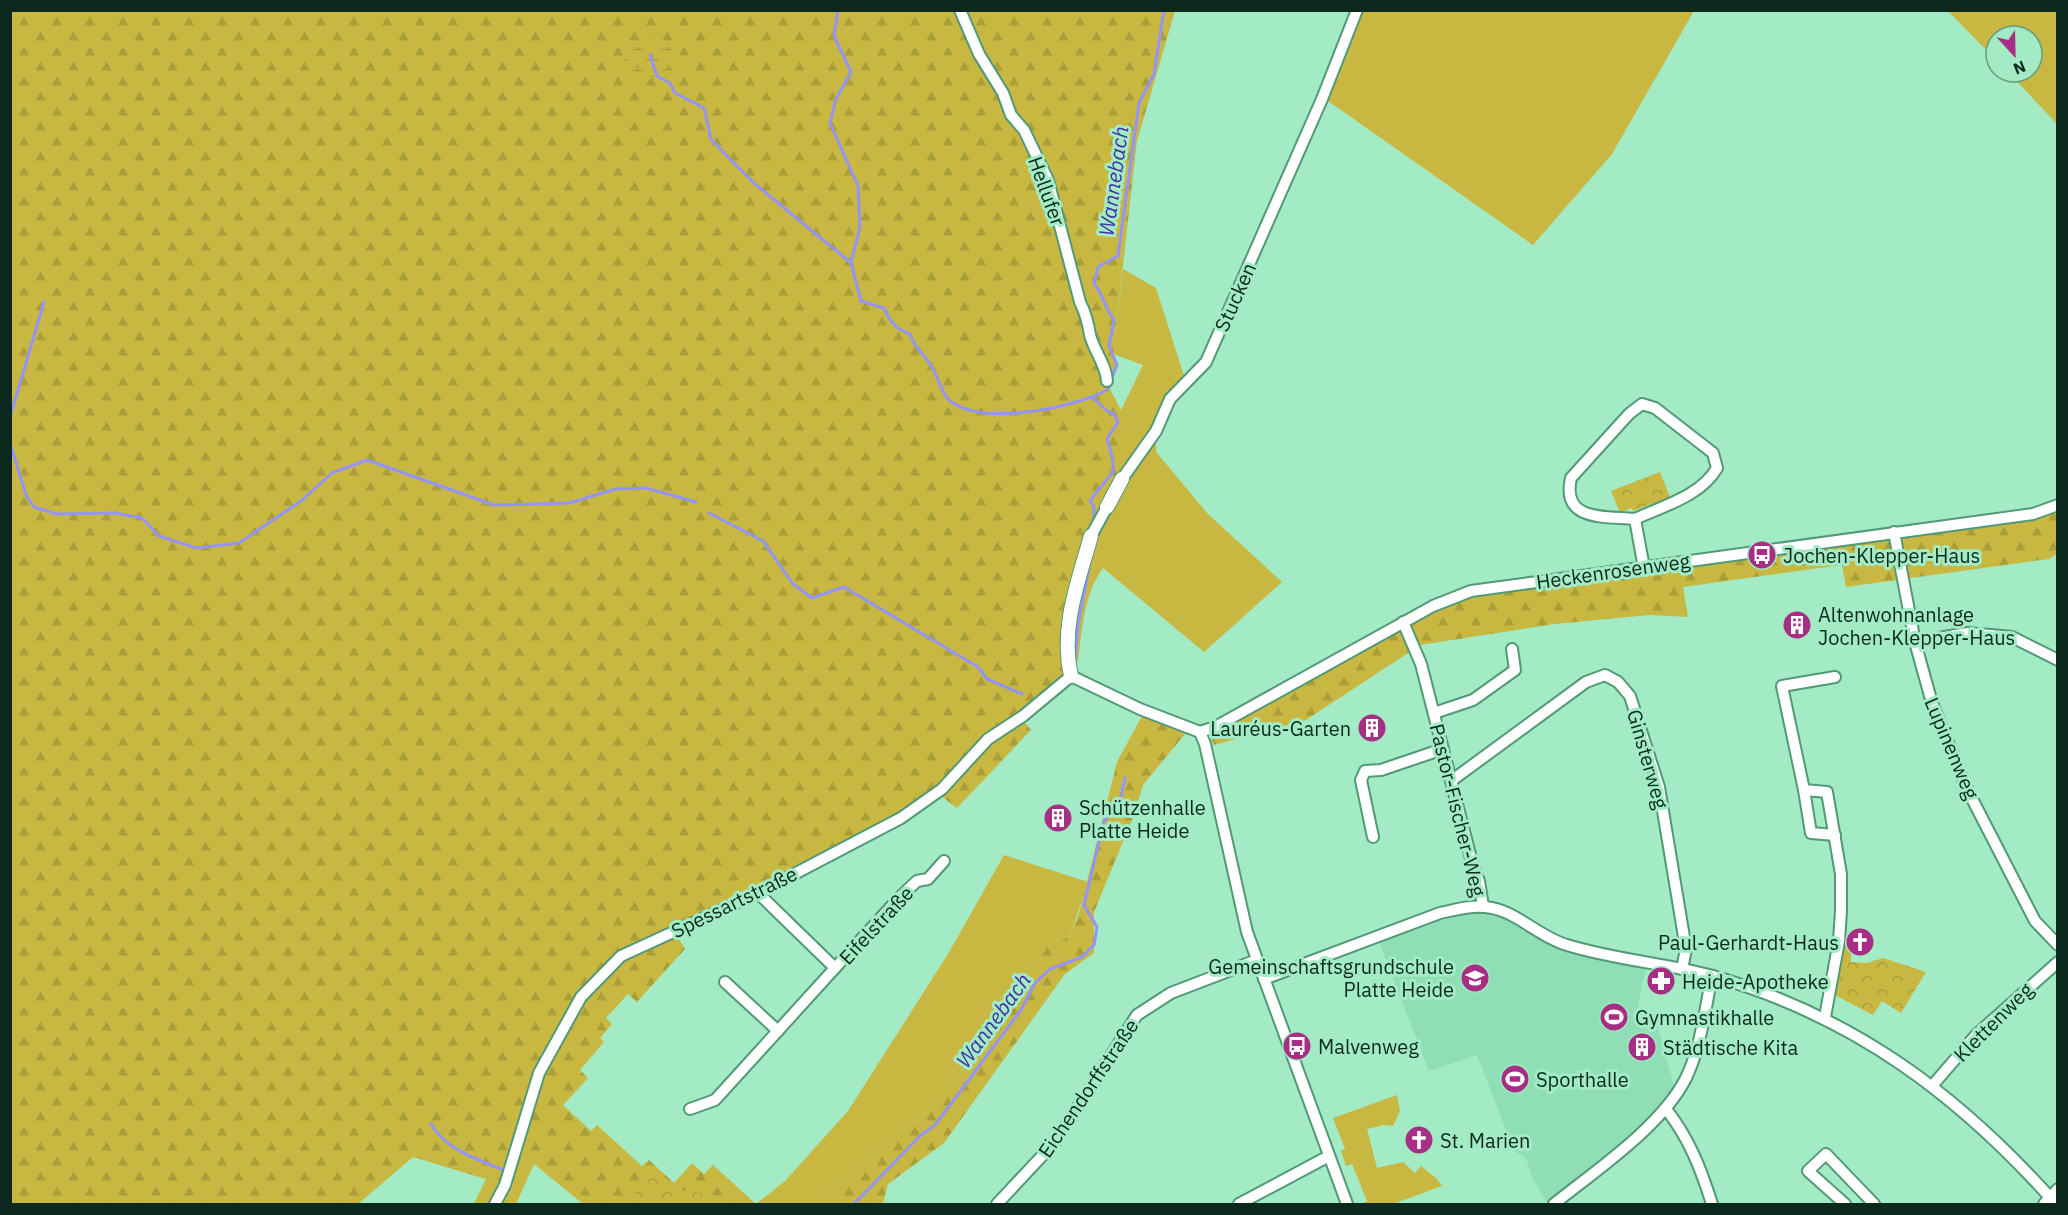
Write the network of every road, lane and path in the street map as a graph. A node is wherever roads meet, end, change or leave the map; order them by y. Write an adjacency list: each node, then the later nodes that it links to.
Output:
1 (960, 10): 3 (street, Hellufer)
2 (1357, 10): 4 (street, Stucken)
3 (1107, 381)
4 (1122, 479): 6 (street)
5 (2058, 505): 8 (street, Heckenrosenweg)
6 (1107, 507): 9 (street)
7 (1635, 519): 7 (street); 10 (street)
8 (1894, 532): 10 (street, Heckenrosenweg); 12 (street, Lupinenweg)
9 (1091, 536): 15 (street)
10 (1644, 568): 11 (street, Heckenrosenweg)
11 (1403, 622): 17 (street, Pastor-Fischer-Weg); 18 (street, Heckenrosenweg)
12 (1915, 642): 14 (street); 27 (street, Lupinenweg)
13 (1512, 649): 17 (street, Pastor-Fischer-Weg)
14 (2058, 660)
15 (1071, 676): 18 (street); 25 (street, Spessartstraße)
16 (1835, 677): 21 (street)
17 (1434, 713): 19 (street, Pastor-Fischer-Weg)
18 (1200, 732): 28 (street)
19 (1443, 749): 20 (street, Pastor-Fischer-Weg); 23 (street)
20 (1451, 781): 26 (street, Pastor-Fischer-Weg); 31 (street, Ginsterweg)
21 (1804, 790): 22 (street); 22 (street)
22 (1835, 835): 35 (street)
23 (1373, 837)
24 (944, 861): 30 (street, Eifelstraße)
25 (758, 893): 30 (street, Eifelstraße); 42 (street, Spessartstraße)
26 (1483, 906): 31 (street); 33 (street)
27 (2058, 945)
28 (1257, 960): 33 (street); 43 (street, Eichendorffstraße)
29 (2058, 962): 37 (street, Klettenweg)
30 (835, 968): 36 (street, Eifelstraße)
31 (1682, 969): 32 (street)
32 (1712, 976): 35 (street); 39 (street)
33 (1264, 979): 40 (street)
34 (725, 982): 36 (street)
35 (1825, 1017): 37 (street)
36 (778, 1031): 38 (street, Eifelstraße)
37 (1932, 1086): 41 (street)
38 (690, 1109)
39 (1666, 1109): 46 (street); 47 (street)
40 (1329, 1156): 44 (street); 45 (street)
41 (2052, 1199)
42 (495, 1204)
43 (997, 1204)
44 (1239, 1204)
45 (1347, 1204)
46 (1554, 1204)
47 (1712, 1204)
48 (1845, 1204): 49 (street)
49 (1874, 1204)

